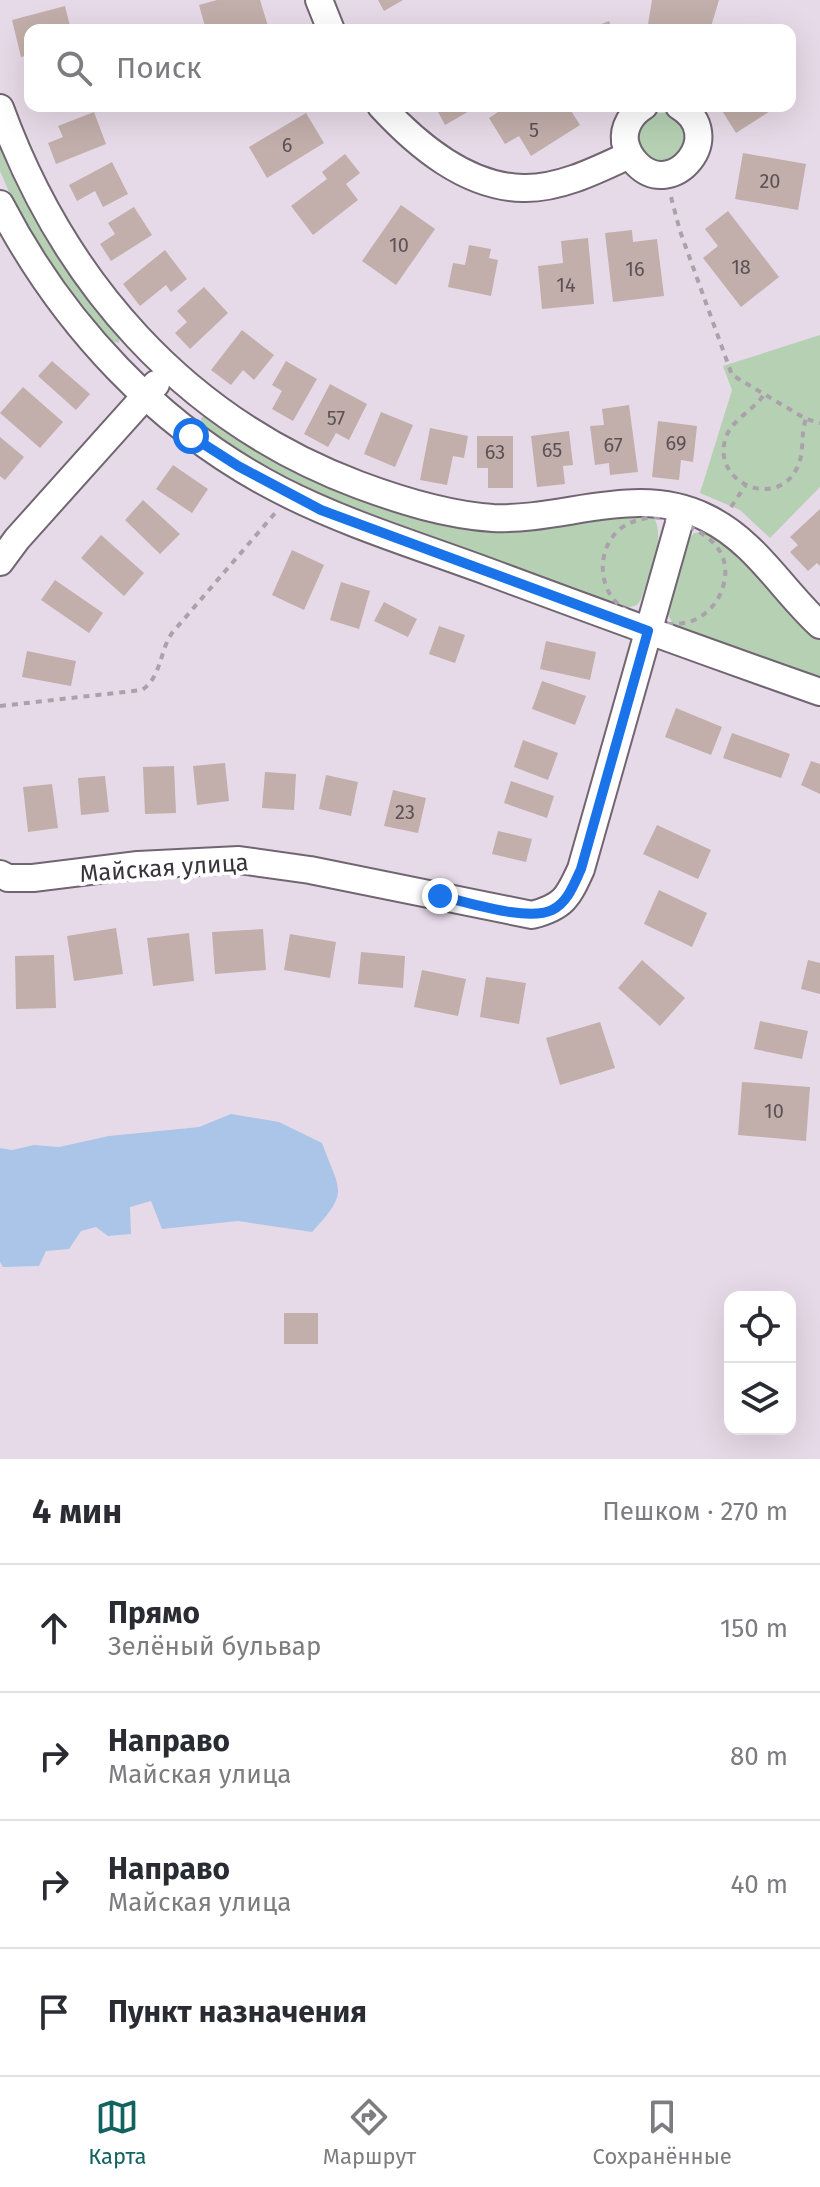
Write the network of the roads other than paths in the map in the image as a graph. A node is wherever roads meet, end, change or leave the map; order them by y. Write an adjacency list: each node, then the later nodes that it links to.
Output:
1 (319, 0): 2 (street)
2 (329, 24)
3 (0, 108): 9 (street)
4 (387, 112): 7 (street)
5 (635, 112): 7 (street)
6 (686, 112): 7 (street)
7 (629, 155)
8 (0, 204): 10 (street)
9 (169, 369): 10 (street); 11 (street)
10 (144, 396): 12 (street); 14 (street)
11 (683, 509): 13 (street); 14 (street, Майская улица)
12 (0, 562)
13 (820, 625)
14 (648, 631): 15 (street); 16 (street, Майская улица)
15 (820, 692)
16 (0, 874)

